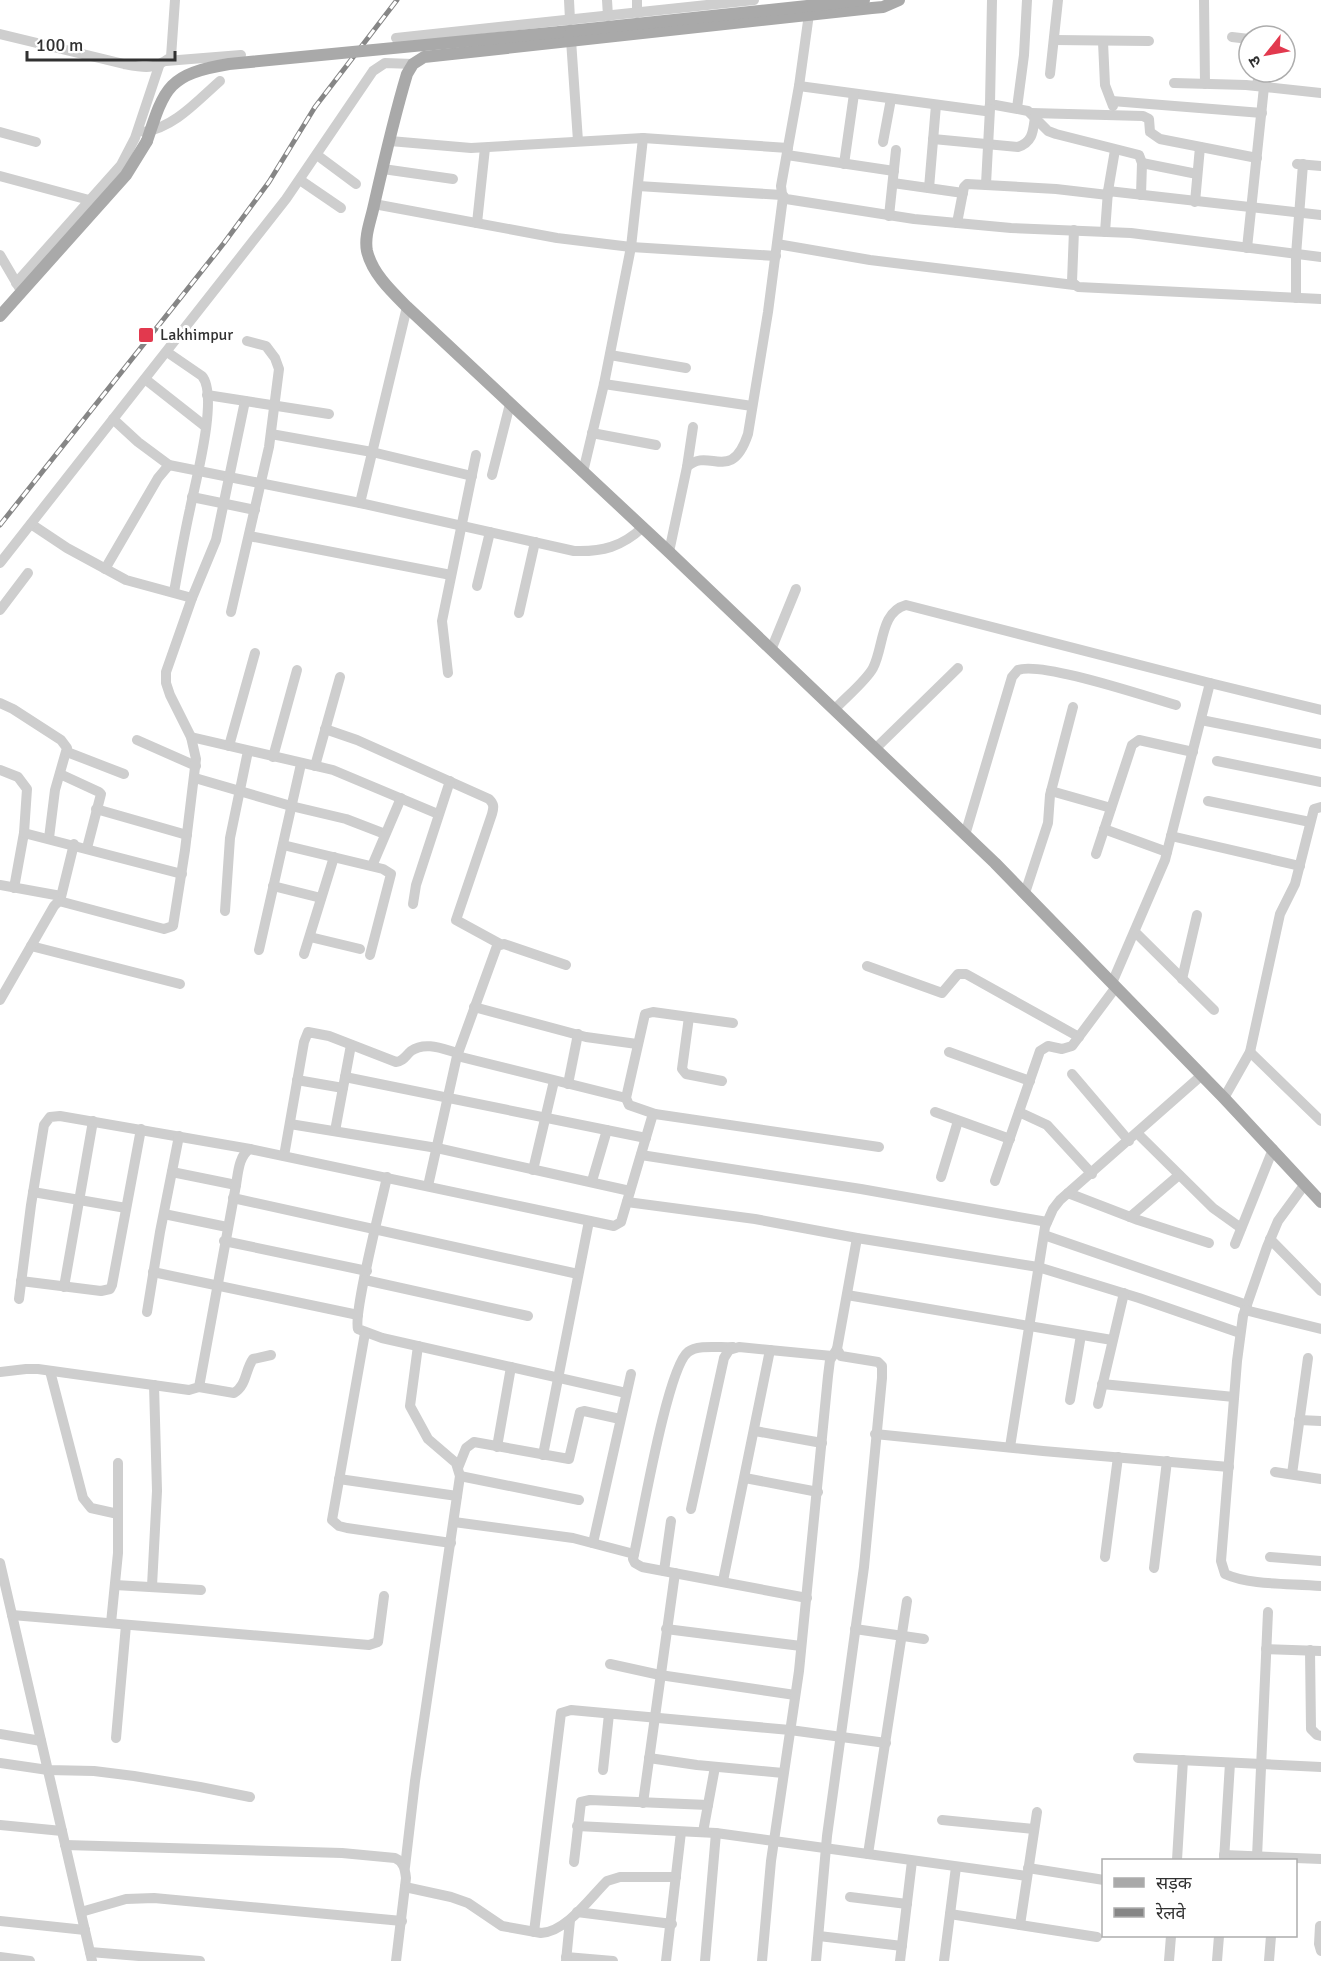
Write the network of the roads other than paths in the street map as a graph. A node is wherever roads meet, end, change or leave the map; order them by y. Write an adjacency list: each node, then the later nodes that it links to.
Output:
1 (175, 0): 25 (street)
2 (569, 0): 15 (street)
3 (607, 0): 14 (street)
4 (637, 0): 12 (street)
5 (751, 0): 12 (street)
6 (864, 0): 45 (main road, bridge)
7 (899, 0): 13 (main road)
8 (992, 0): 39 (street)
9 (1027, 0): 40 (street)
10 (1058, 0): 21 (street)
11 (1204, 0): 30 (street)
12 (637, 13): 14 (street)
13 (809, 14): 20 (main road); 32 (street)
14 (608, 16): 15 (street)
15 (570, 20): 18 (street)
16 (0, 34): 25 (street)
17 (1232, 37): 19 (street)
18 (396, 38)
19 (1237, 38)
20 (571, 40): 26 (main road); 49 (street)
21 (1054, 40): 23 (street); 27 (street)
22 (1149, 41): 23 (street)
23 (1103, 42): 37 (street)
24 (241, 55): 25 (street)
25 (162, 64): 45 (street)
26 (413, 64): 48 (main road); 58 (street)
27 (1050, 74)
28 (220, 81): 45 (street)
29 (1174, 83): 30 (street)
30 (1205, 84): 33 (street)
31 (1261, 84): 33 (street)
32 (799, 86): 35 (street); 57 (street)
33 (1261, 87): 34 (street); 41 (street)
34 (1321, 93)
35 (854, 94): 36 (street); 61 (street)
36 (891, 99): 38 (street); 51 (street)
37 (1112, 101): 41 (street); 43 (street)
38 (936, 105): 39 (street); 47 (street)
39 (990, 106): 40 (street); 52 (street)
40 (1017, 108): 42 (street)
41 (1262, 113): 59 (street)
42 (1033, 115): 43 (street); 52 (street); 56 (street)
43 (1115, 115): 53 (street)
44 (0, 132): 50 (street)
45 (142, 137): 78 (street); 98 (main road)
46 (643, 138): 49 (street); 57 (street); 72 (street)
47 (933, 139): 52 (street); 73 (street)
48 (390, 141): 54 (street); 63 (main road)
49 (578, 141): 54 (street)
50 (36, 142)
51 (883, 142)
52 (989, 144): 71 (street)
53 (1200, 147): 59 (street); 65 (street)
54 (485, 148): 86 (street)
55 (896, 150): 64 (street)
56 (1115, 150): 60 (street); 75 (street)
57 (788, 151): 61 (street); 77 (street)
58 (317, 155): 68 (street); 70 (street)
59 (1257, 158): 82 (street)
60 (1142, 163): 65 (street); 76 (street)
61 (844, 164): 64 (street)
62 (1321, 166): 83 (street)
63 (383, 169): 67 (street); 80 (main road)
64 (894, 171): 69 (street)
65 (1197, 174): 79 (street)
66 (0, 176): 78 (street)
67 (453, 178)
68 (300, 180): 81 (street); 104 (street)
69 (893, 183): 73 (street); 85 (street)
70 (356, 184)
71 (986, 184): 74 (street); 75 (street)
72 (638, 186): 77 (street); 91 (street)
73 (929, 188): 74 (street)
74 (963, 193): 87 (street)
75 (1108, 193): 76 (street); 89 (street)
76 (1141, 195): 79 (street)
77 (783, 196): 85 (street); 90 (street)
78 (89, 200): 98 (street)
79 (1195, 202): 82 (street)
80 (374, 204): 86 (street); 101 (main road)
81 (341, 208)
82 (1251, 209): 83 (street); 92 (street)
83 (1300, 213): 84 (street); 93 (street)
84 (1321, 215)
85 (889, 216): 87 (street)
86 (477, 223): 91 (street)
87 (957, 223): 88 (street)
88 (1074, 230): 89 (street); 97 (street)
89 (1105, 232): 92 (street)
90 (777, 244): 94 (street); 97 (street)
91 (632, 247): 94 (street); 105 (street)
92 (1247, 248): 93 (street)
93 (1296, 255): 95 (street); 99 (street)
94 (776, 256): 113 (street)
95 (1321, 257)
96 (1, 261): 98 (street)
97 (1074, 285): 99 (street)
98 (19, 287): 102 (main road)
99 (1296, 298): 100 (street)
100 (1321, 299)
101 (406, 307): 111 (main road); 121 (street)
102 (0, 316)
103 (247, 341): 112 (street)
104 (167, 352): 107 (street); 109 (street)
105 (610, 355): 106 (street); 108 (street)
106 (686, 368)
107 (145, 379): 115 (street); 116 (street)
108 (604, 384): 113 (street); 119 (street)
109 (207, 395): 110 (street); 116 (street)
110 (245, 401): 112 (street); 128 (street)
111 (510, 404): 126 (main road); 127 (street)
112 (274, 405): 114 (street); 118 (street)
113 (752, 406): 124 (street)
114 (329, 414)
115 (113, 419): 123 (street); 135 (street)
116 (206, 426): 125 (street)
117 (693, 427): 124 (street)
118 (271, 434): 121 (street); 130 (street)
119 (592, 434): 120 (street); 126 (street)
120 (656, 445)
121 (372, 452): 129 (street); 133 (street)
122 (476, 455): 129 (street)
123 (170, 465): 125 (street); 143 (street)
124 (687, 467): 141 (street)
125 (198, 470): 128 (street); 131 (street)
126 (583, 472): 137 (main road)
127 (492, 475)
128 (228, 476): 130 (street); 132 (street)
129 (472, 476): 136 (street)
130 (261, 483): 133 (street); 134 (street)
131 (192, 497): 132 (street); 148 (street)
132 (222, 503): 134 (street); 149 (street)
133 (360, 503): 136 (street)
134 (255, 510): 139 (street)
135 (31, 524): 142 (street); 143 (street)
136 (460, 525): 138 (street); 145 (street)
137 (642, 527): 140 (street); 141 (main road)
138 (490, 532): 140 (street); 146 (street)
139 (249, 536): 145 (street); 151 (street)
140 (535, 542): 152 (street)
141 (669, 552): 153 (main road)
142 (0, 563)
143 (105, 570): 148 (street)
144 (28, 573): 150 (street)
145 (451, 575): 157 (street)
146 (477, 586)
147 (796, 589): 153 (street)
148 (174, 592): 149 (street)
149 (192, 598): 167 (street)
150 (0, 610)
151 (231, 612)
152 (519, 613)
153 (771, 650): 163 (main road)
154 (255, 653): 170 (street)
155 (958, 668): 171 (street)
156 (297, 670): 175 (street)
157 (448, 673)
158 (340, 677): 166 (street)
159 (1210, 683): 163 (street); 164 (street); 165 (street)
160 (0, 703): 173 (street)
161 (1176, 705): 200 (street)
162 (1072, 707): 186 (street)
163 (835, 709): 171 (main road)
164 (1321, 710)
165 (1201, 720): 169 (street); 174 (street)
166 (325, 729): 179 (street); 184 (street)
167 (191, 737): 170 (street); 178 (street)
168 (137, 740): 178 (street)
169 (1321, 744)
170 (229, 746): 172 (street)
171 (876, 748): 200 (main road)
172 (248, 751): 175 (street); 187 (street)
173 (67, 752): 181 (street); 182 (street)
174 (1193, 752): 192 (street); 201 (street)
175 (273, 757): 177 (street)
176 (1217, 761): 185 (street)
177 (301, 764): 179 (street); 190 (street)
178 (196, 766): 183 (street)
179 (315, 766): 188 (street)
180 (0, 770): 197 (street)
181 (60, 774): 193 (street); 202 (street)
182 (124, 774)
183 (195, 778): 187 (street); 199 (street)
184 (450, 782): 194 (street); 223 (street)
185 (1321, 782)
186 (1051, 791): 192 (street); 215 (street)
187 (239, 792): 190 (street); 219 (street)
188 (400, 798): 194 (street); 198 (street)
189 (1208, 801): 195 (street)
190 (291, 806): 198 (street); 204 (street)
191 (1321, 807): 195 (street)
192 (1111, 808): 196 (street)
193 (96, 809): 199 (street); 205 (street)
194 (438, 814): 218 (street)
195 (1310, 822): 210 (street)
196 (1104, 829): 206 (street); 207 (street)
197 (24, 832): 202 (street); 214 (street)
198 (385, 834): 209 (street)
199 (187, 835): 211 (street)
200 (965, 835): 215 (main road)
201 (1171, 836): 206 (street); 210 (street)
202 (49, 838): 203 (street)
203 (75, 844): 205 (street); 217 (street)
204 (283, 845): 208 (street); 213 (street)
205 (87, 848): 211 (street)
206 (1167, 852): 221 (street)
207 (1096, 854)
208 (334, 857): 209 (street); 216 (street)
209 (372, 866): 222 (street)
210 (1300, 866): 242 (street)
211 (182, 874): 217 (street)
212 (0, 885): 214 (street)
213 (273, 886): 216 (street); 225 (street)
214 (14, 888): 217 (street)
215 (1025, 893): 231 (main road)
216 (321, 898): 222 (street)
217 (60, 899): 224 (street)
218 (413, 904)
219 (225, 911)
220 (1197, 915): 229 (street)
221 (1135, 932): 229 (street); 231 (street)
222 (310, 937): 226 (street)
223 (500, 944): 227 (street); 233 (street)
224 (31, 946): 230 (street); 232 (street)
225 (259, 950)
226 (304, 954)
227 (566, 965)
228 (867, 966): 238 (street)
229 (1182, 979): 234 (street)
230 (180, 984)
231 (1114, 985): 238 (street); 245 (main road)
232 (0, 1000)
233 (474, 1007): 237 (street); 243 (street)
234 (1214, 1010)
235 (689, 1017): 236 (street); 239 (street); 248 (street)
236 (733, 1023)
237 (578, 1034): 239 (street); 251 (street)
238 (1080, 1037): 249 (street)
239 (637, 1044): 253 (street)
240 (351, 1045): 243 (street); 246 (street); 250 (street)
241 (949, 1052): 249 (street)
242 (1250, 1052): 254 (street); 261 (street)
243 (457, 1055): 247 (street); 252 (street)
244 (1072, 1074): 268 (street)
245 (1202, 1076): 254 (main road); 268 (street)
246 (297, 1080): 250 (street); 262 (street)
247 (554, 1081): 251 (street); 258 (street)
248 (722, 1081)
249 (1030, 1081): 256 (street)
250 (344, 1083): 252 (street); 265 (street)
251 (568, 1084): 253 (street)
252 (449, 1097): 258 (street); 271 (street)
253 (626, 1098): 257 (street)
254 (1224, 1098): 273 (main road)
255 (934, 1112): 260 (street)
256 (1019, 1112): 269 (street); 278 (street)
257 (655, 1113): 267 (street); 270 (street)
258 (546, 1116): 264 (street); 276 (street)
259 (93, 1121): 263 (street); 287 (street); 292 (street)
260 (958, 1121): 269 (street); 281 (street)
261 (1321, 1121)
262 (290, 1124): 265 (street); 275 (street)
263 (141, 1129): 266 (street); 293 (street)
264 (607, 1130): 267 (street); 282 (street)
265 (335, 1131): 271 (street)
266 (179, 1136): 272 (street); 277 (street)
267 (646, 1138): 274 (street)
268 (1134, 1138): 278 (street); 279 (street)
269 (1010, 1139): 283 (street)
270 (879, 1147)
271 (437, 1148): 276 (street); 286 (street)
272 (250, 1149): 275 (street); 285 (street)
273 (1273, 1149): 284 (main road); 300 (street)
274 (641, 1155): 289 (street); 297 (street)
275 (284, 1156): 280 (street)
276 (533, 1170): 282 (street)
277 (172, 1172): 285 (street); 294 (street)
278 (1092, 1174): 288 (street)
279 (1179, 1175): 295 (street); 300 (street)
280 (387, 1177): 286 (street); 299 (street)
281 (940, 1177)
282 (592, 1181): 289 (street)
283 (995, 1181)
284 (1305, 1184): 291 (main road); 303 (street)
285 (236, 1185): 290 (street)
286 (428, 1186): 296 (street)
287 (33, 1192): 292 (street); 311 (street)
288 (1068, 1194): 295 (street); 297 (street)
289 (629, 1196): 296 (street); 302 (street)
290 (233, 1197): 298 (street); 299 (street)
291 (1320, 1197)
292 (79, 1199): 293 (street); 313 (street)
293 (126, 1208): 313 (street)
294 (164, 1214): 298 (street); 308 (street)
295 (1130, 1217): 305 (street)
296 (589, 1221): 309 (street)
297 (1047, 1222): 301 (street)
298 (227, 1227): 304 (street)
299 (376, 1228): 309 (street); 310 (street)
300 (1241, 1228): 306 (street)
301 (1044, 1235): 307 (street); 318 (street)
302 (857, 1238): 307 (street); 316 (street)
303 (1270, 1239): 314 (street); 318 (street)
304 (225, 1241): 310 (street); 312 (street)
305 (1209, 1243)
306 (1235, 1244)
307 (1038, 1267): 315 (street); 322 (street)
308 (153, 1272): 312 (street); 319 (street)
309 (578, 1274): 338 (street)
310 (366, 1276): 320 (street); 321 (street)
311 (21, 1281): 313 (street); 317 (street)
312 (217, 1285): 320 (street); 341 (street)
313 (64, 1287)
314 (1321, 1291)
315 (1124, 1293): 325 (street); 327 (street)
316 (847, 1295): 322 (street); 331 (street)
317 (19, 1299)
318 (1246, 1308): 323 (street); 325 (street)
319 (147, 1312)
320 (358, 1315): 324 (street)
321 (528, 1316)
322 (1029, 1326): 326 (street); 353 (street)
323 (1321, 1329)
324 (365, 1333): 328 (street); 363 (street)
325 (1240, 1334): 343 (street)
326 (1081, 1335): 327 (street); 344 (street)
327 (1112, 1340): 339 (street)
328 (418, 1346): 334 (street); 359 (street)
329 (733, 1347): 330 (street); 368 (street); 374 (street)
330 (770, 1350): 331 (street); 349 (street)
331 (835, 1352): 350 (street); 351 (street)
332 (271, 1355): 341 (street)
333 (1308, 1358): 347 (street)
334 (511, 1366): 338 (street); 352 (street)
335 (50, 1371): 336 (street); 340 (street); 369 (street)
336 (0, 1372)
337 (631, 1374): 342 (street)
338 (558, 1377): 342 (street); 354 (street)
339 (1102, 1384): 343 (street); 345 (street)
340 (154, 1385): 341 (street); 383 (street)
341 (199, 1387)
342 (626, 1394): 346 (street)
343 (1234, 1397): 358 (street)
344 (1070, 1400)
345 (1098, 1404)
346 (620, 1419): 354 (street); 373 (street)
347 (1299, 1420): 348 (street); 361 (street)
348 (1321, 1421)
349 (755, 1431): 351 (street); 362 (street)
350 (875, 1434): 353 (street); 394 (street)
351 (822, 1443): 365 (street)
352 (496, 1447): 354 (street); 359 (street)
353 (1010, 1448): 355 (street)
354 (543, 1455)
355 (1118, 1457): 356 (street); 375 (street)
356 (1167, 1461): 358 (street); 379 (street)
357 (118, 1462): 369 (street)
358 (1229, 1467): 384 (street)
359 (459, 1472): 366 (street); 367 (street)
360 (1275, 1472): 361 (street)
361 (1292, 1474): 364 (street)
362 (745, 1478): 365 (street); 381 (street)
363 (339, 1479): 366 (street); 372 (street)
364 (1321, 1479)
365 (818, 1492): 387 (street)
366 (457, 1496): 371 (street)
367 (579, 1500)
368 (690, 1509)
369 (118, 1514): 382 (street)
370 (671, 1521): 380 (street)
371 (454, 1522): 372 (street); 373 (street)
372 (451, 1543): 446 (street)
373 (593, 1543): 374 (street)
374 (634, 1554): 380 (street)
375 (1105, 1557)
376 (1270, 1557): 377 (street)
377 (1321, 1561)
378 (0, 1566): 390 (street)
379 (1154, 1568)
380 (669, 1572): 381 (street); 393 (street)
381 (723, 1581): 387 (street)
382 (115, 1585): 383 (street); 391 (street)
383 (152, 1586): 385 (street)
384 (1321, 1586)
385 (201, 1590)
386 (384, 1596): 392 (street)
387 (807, 1598): 397 (street)
388 (908, 1602): 395 (street)
389 (1268, 1612): 398 (street)
390 (12, 1615): 391 (street); 410 (street)
391 (111, 1623): 392 (street)
392 (126, 1625): 409 (street)
393 (666, 1629): 397 (street); 401 (street)
394 (855, 1629): 395 (street); 408 (street)
395 (902, 1636): 396 (street); 411 (street)
396 (924, 1639)
397 (801, 1646): 402 (street)
398 (1266, 1649): 399 (street); 417 (street)
399 (1315, 1651): 407 (street)
400 (610, 1664): 401 (street)
401 (660, 1675): 402 (street); 404 (street)
402 (795, 1695): 405 (street)
403 (609, 1714): 404 (street); 421 (street); 463 (street)
404 (655, 1718): 405 (street); 412 (street)
405 (789, 1730): 408 (street); 422 (street)
406 (0, 1734): 410 (street)
407 (1321, 1736)
408 (840, 1737): 411 (street); 437 (street)
409 (116, 1738)
410 (41, 1742): 420 (street)
411 (886, 1743): 438 (street)
412 (649, 1758): 418 (street); 424 (street)
413 (1138, 1758): 414 (street)
414 (1183, 1760): 416 (street); 441 (street)
415 (0, 1763): 420 (street)
416 (1230, 1763): 417 (street); 440 (street)
417 (1261, 1764): 419 (street); 439 (street)
418 (715, 1767): 422 (street); 425 (street)
419 (1321, 1767)
420 (48, 1770): 423 (street); 431 (street)
421 (603, 1770)
422 (783, 1773): 435 (street)
423 (250, 1797)
424 (644, 1803): 425 (street); 429 (street)
425 (708, 1805): 433 (street)
426 (1037, 1812): 430 (street)
427 (942, 1820): 430 (street)
428 (0, 1825): 431 (street)
429 (577, 1826): 432 (street); 445 (street)
430 (1034, 1828): 448 (street)
431 (62, 1831): 436 (street)
432 (681, 1832): 433 (street); 449 (street)
433 (703, 1832): 434 (street)
434 (716, 1833): 435 (street); 479 (street)
435 (774, 1841): 437 (street); 480 (street)
436 (65, 1845): 446 (street); 454 (street)
437 (826, 1848): 438 (street); 464 (street)
438 (868, 1854): 444 (street)
439 (1257, 1857): 440 (street); 442 (street)
440 (1224, 1858)
441 (1177, 1859)
442 (1276, 1859): 443 (street)
443 (1321, 1859)
444 (912, 1860): 447 (street); 453 (street)
445 (574, 1862)
446 (405, 1867): 451 (street)
447 (956, 1867): 448 (street); 455 (street)
448 (1028, 1872): 450 (street); 460 (street)
449 (676, 1877): 456 (street); 459 (street)
450 (1102, 1880)
451 (405, 1887): 458 (street); 463 (street)
452 (850, 1897): 453 (street)
453 (907, 1904): 469 (street)
454 (81, 1911): 458 (street); 462 (street)
455 (950, 1914): 460 (street); 483 (street)
456 (574, 1916): 459 (street); 463 (street); 473 (street)
457 (0, 1921): 462 (street)
458 (402, 1921): 476 (street)
459 (672, 1924): 478 (street)
460 (1020, 1925): 465 (street)
461 (1320, 1926): 470 (street)
462 (85, 1930): 471 (street)
463 (534, 1932)
464 (819, 1936): 469 (street); 481 (street)
465 (1097, 1937)
466 (1171, 1937): 484 (street)
467 (1219, 1937): 485 (street)
468 (1271, 1937): 486 (street)
469 (902, 1946): 482 (street)
470 (1321, 1951)
471 (91, 1956): 475 (street)
472 (2, 1959): 474 (street)
473 (566, 1959): 477 (street)
474 (30, 1961)
475 (200, 1961)
476 (396, 1961)
477 (613, 1961)
478 (666, 1961)
479 (705, 1961)
480 (762, 1961)
481 (816, 1961)
482 (900, 1961)
483 (944, 1961)
484 (1169, 1961)
485 (1217, 1961)
486 (1269, 1961)

